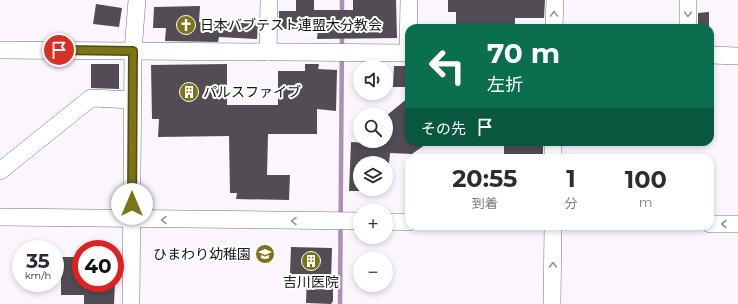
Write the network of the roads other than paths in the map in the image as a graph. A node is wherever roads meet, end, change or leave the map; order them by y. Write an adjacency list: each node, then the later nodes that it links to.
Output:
1 (137, 0): 10 (street)
2 (269, 0): 11 (street)
3 (409, 0): 6 (street)
4 (554, 0): 7 (street, one-way to 4)
5 (688, 0): 8 (street, one-way to 8)
6 (409, 24)
7 (554, 24)
8 (688, 24)
9 (0, 50): 10 (street)
10 (133, 51): 11 (street); 15 (street)
11 (268, 52): 12 (street)
12 (405, 53)
13 (714, 55): 14 (street)
14 (738, 56)
15 (133, 100): 16 (street); 18 (street)
16 (0, 171)
17 (0, 217): 18 (street)
18 (132, 219): 19 (street, one-way to 18); 25 (street)
19 (347, 221)
20 (393, 222): 21 (street)
21 (405, 222)
22 (714, 224): 23 (street, one-way to 22)
23 (738, 224)
24 (553, 230): 26 (street, one-way to 24)
25 (132, 304)
26 (552, 304)

